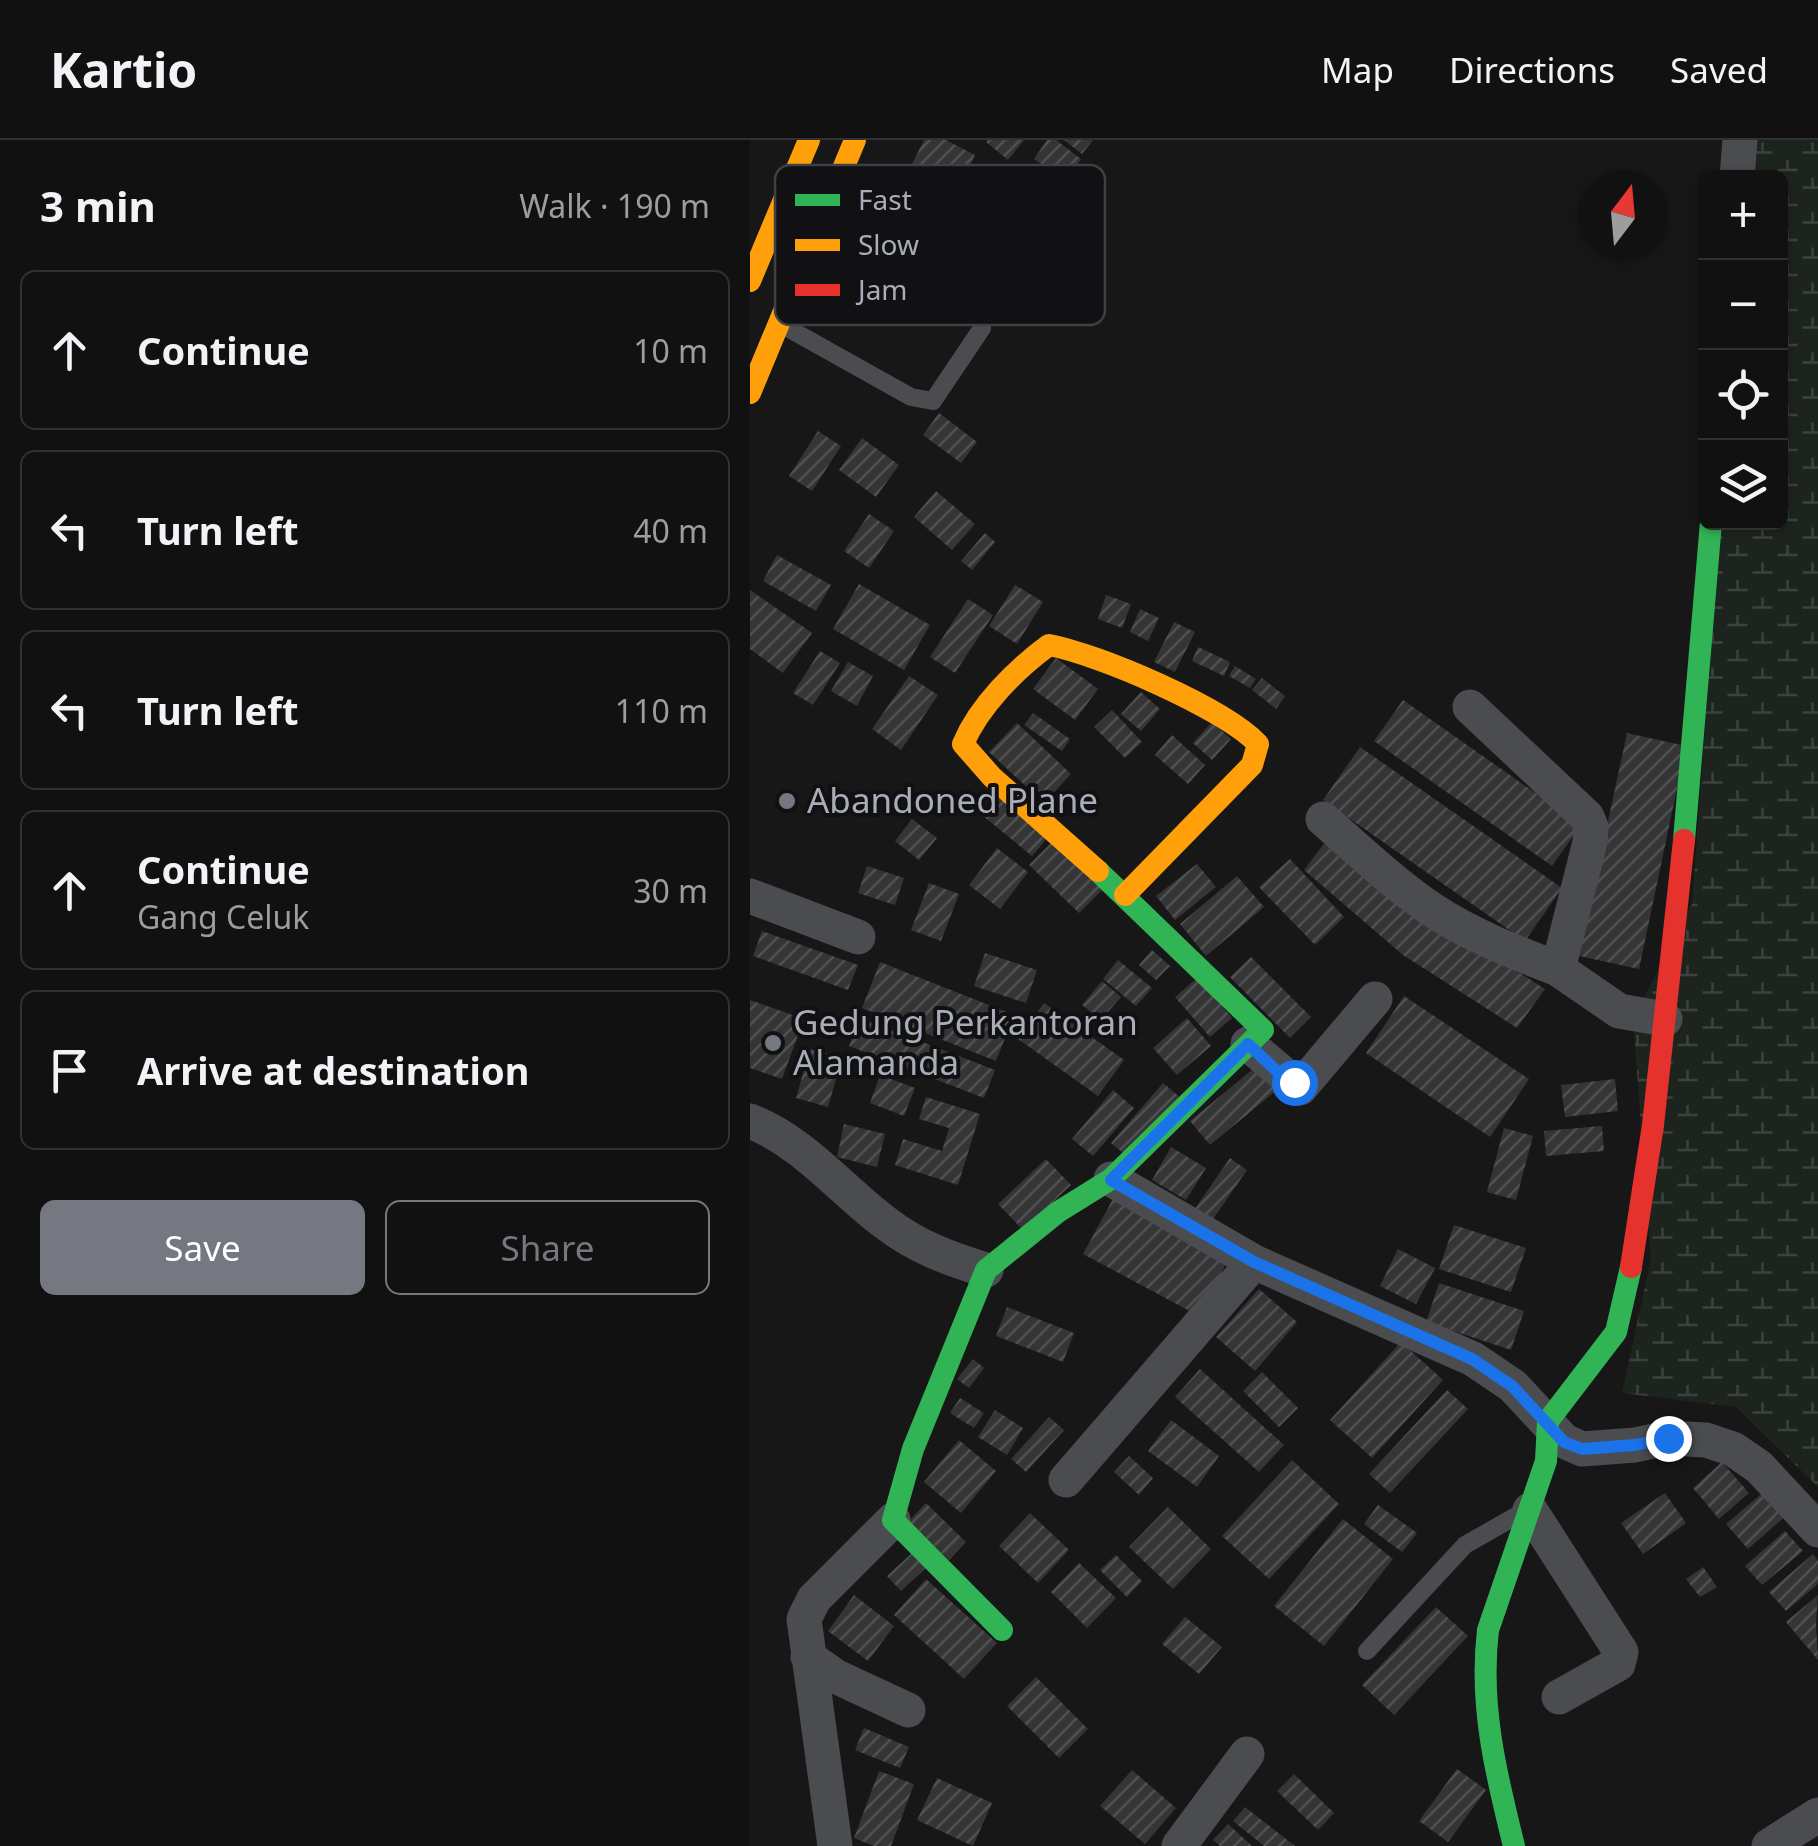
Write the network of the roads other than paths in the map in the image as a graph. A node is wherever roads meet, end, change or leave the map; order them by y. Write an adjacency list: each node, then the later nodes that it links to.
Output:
1 (809, 140): 4 (main road)
2 (856, 140): 5 (main road)
3 (1740, 140): 6 (street)
4 (798, 165)
5 (845, 165)
6 (1738, 170)
7 (775, 220): 8 (main road)
8 (759, 258): 9 (main road); 10 (main road)
9 (775, 266)
10 (750, 281)
11 (778, 325): 14 (main road)
12 (783, 325): 13 (lane)
13 (982, 328)
14 (755, 367): 15 (main road)
15 (750, 393)
16 (1711, 530): 24 (main road)
17 (1470, 707): 22 (street)
18 (1323, 819): 22 (street)
19 (1125, 894): 19 (main road); 25 (main road)
20 (750, 896): 21 (street)
21 (858, 937)
22 (1558, 969): 24 (street)
23 (1375, 999): 25 (street)
24 (1665, 1019): 30 (main road)
25 (1248, 1044): 27 (main road)
26 (750, 1120): 29 (street)
27 (1111, 1180): 28 (street); 29 (main road)
28 (1254, 1262): 30 (street); 31 (street)
29 (986, 1270): 33 (main road)
30 (1548, 1421): 32 (main road); 34 (street)
31 (1066, 1480)
32 (1530, 1510): 36 (lane); 38 (street); 44 (main road)
33 (893, 1520): 35 (main road); 37 (street)
34 (1818, 1530)
35 (1002, 1630)
36 (1367, 1651)
37 (808, 1658): 39 (street); 42 (street)
38 (1559, 1697)
39 (908, 1710)
40 (1248, 1754): 43 (street)
41 (1818, 1815): 45 (street)
42 (835, 1846)
43 (1179, 1846)
44 (1514, 1846)
45 (1769, 1846)

